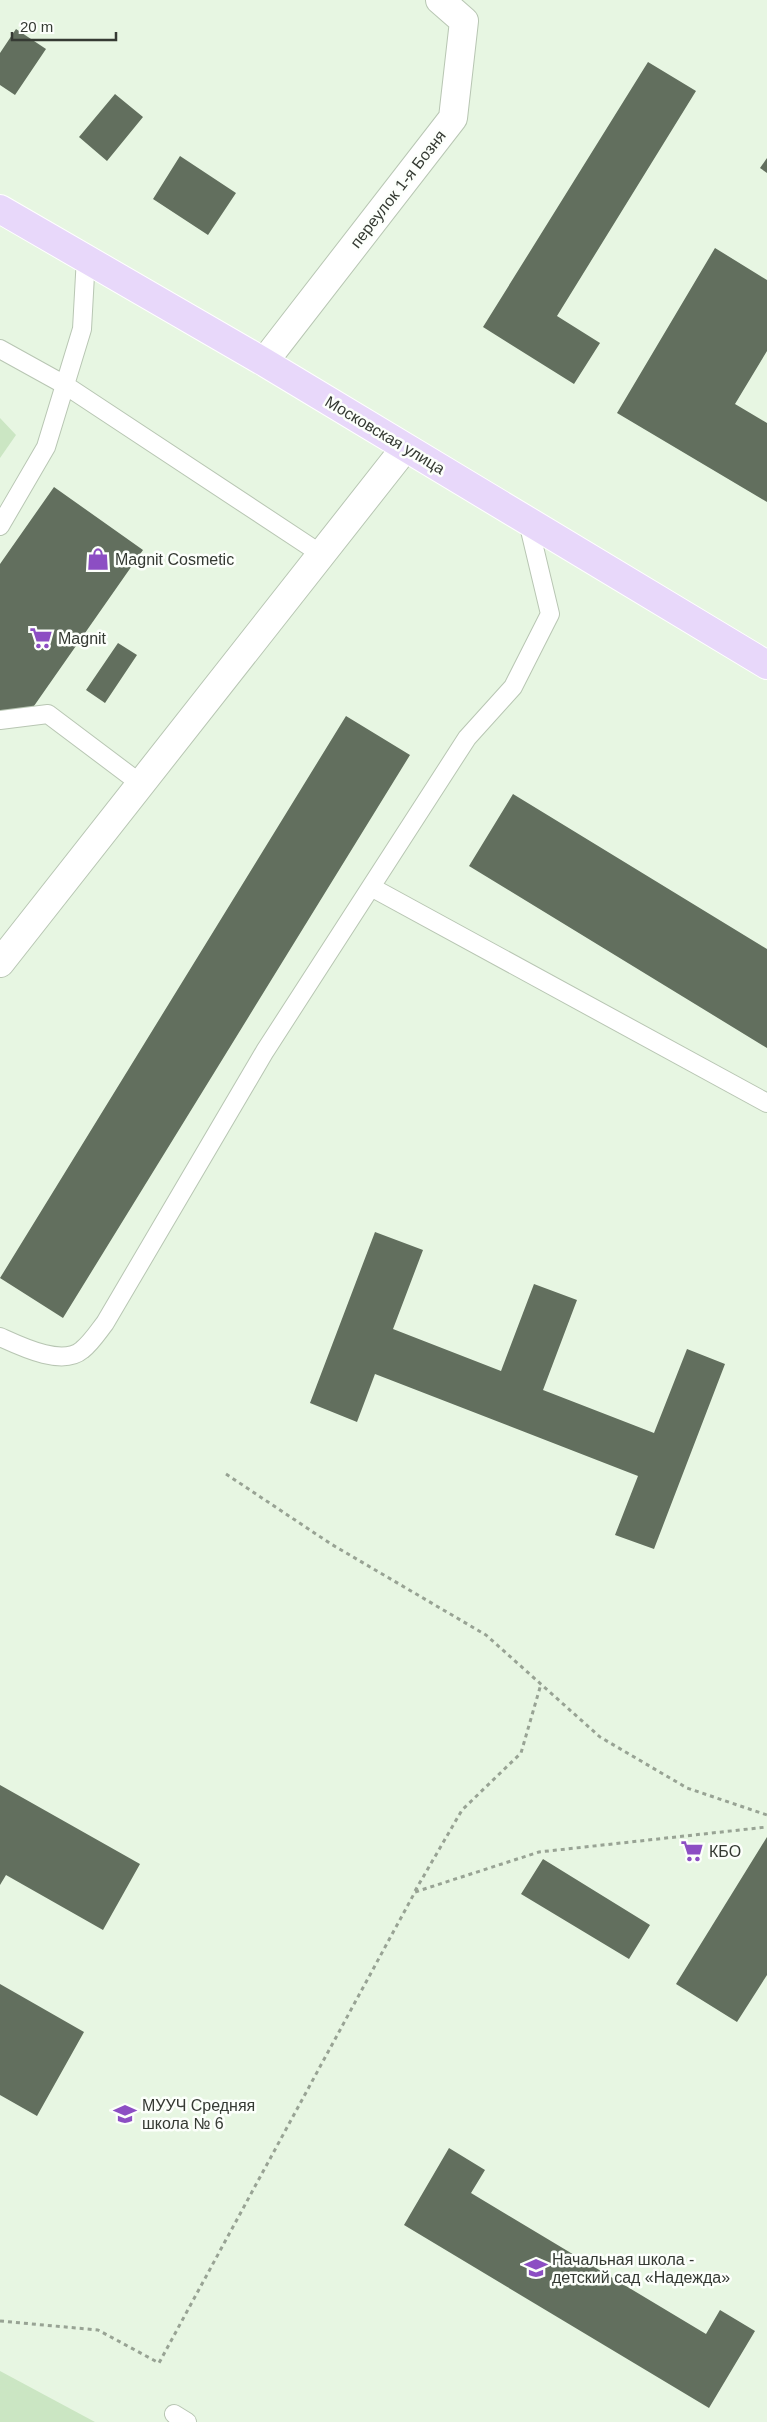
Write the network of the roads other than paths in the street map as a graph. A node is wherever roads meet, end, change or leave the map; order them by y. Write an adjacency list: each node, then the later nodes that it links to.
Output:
1 (440, 0): 5 (street, переулок 1-я Бозня)
2 (0, 209): 3 (main road, Московская улица)
3 (86, 257): 5 (main road, Московская улица); 6 (lane)
4 (0, 350): 6 (lane)
5 (264, 362): 7 (main road, Московская улица)
6 (65, 385): 9 (lane); 10 (lane)
7 (405, 448): 8 (main road, Московская улица); 10 (street)
8 (528, 522): 11 (main road, Московская улица); 14 (lane)
9 (0, 526)
10 (321, 554): 13 (street)
11 (767, 665)
12 (0, 720): 13 (lane)
13 (141, 784): 15 (street)
14 (371, 887): 16 (lane); 17 (lane)
15 (0, 963)
16 (767, 1103)
17 (0, 1337)

